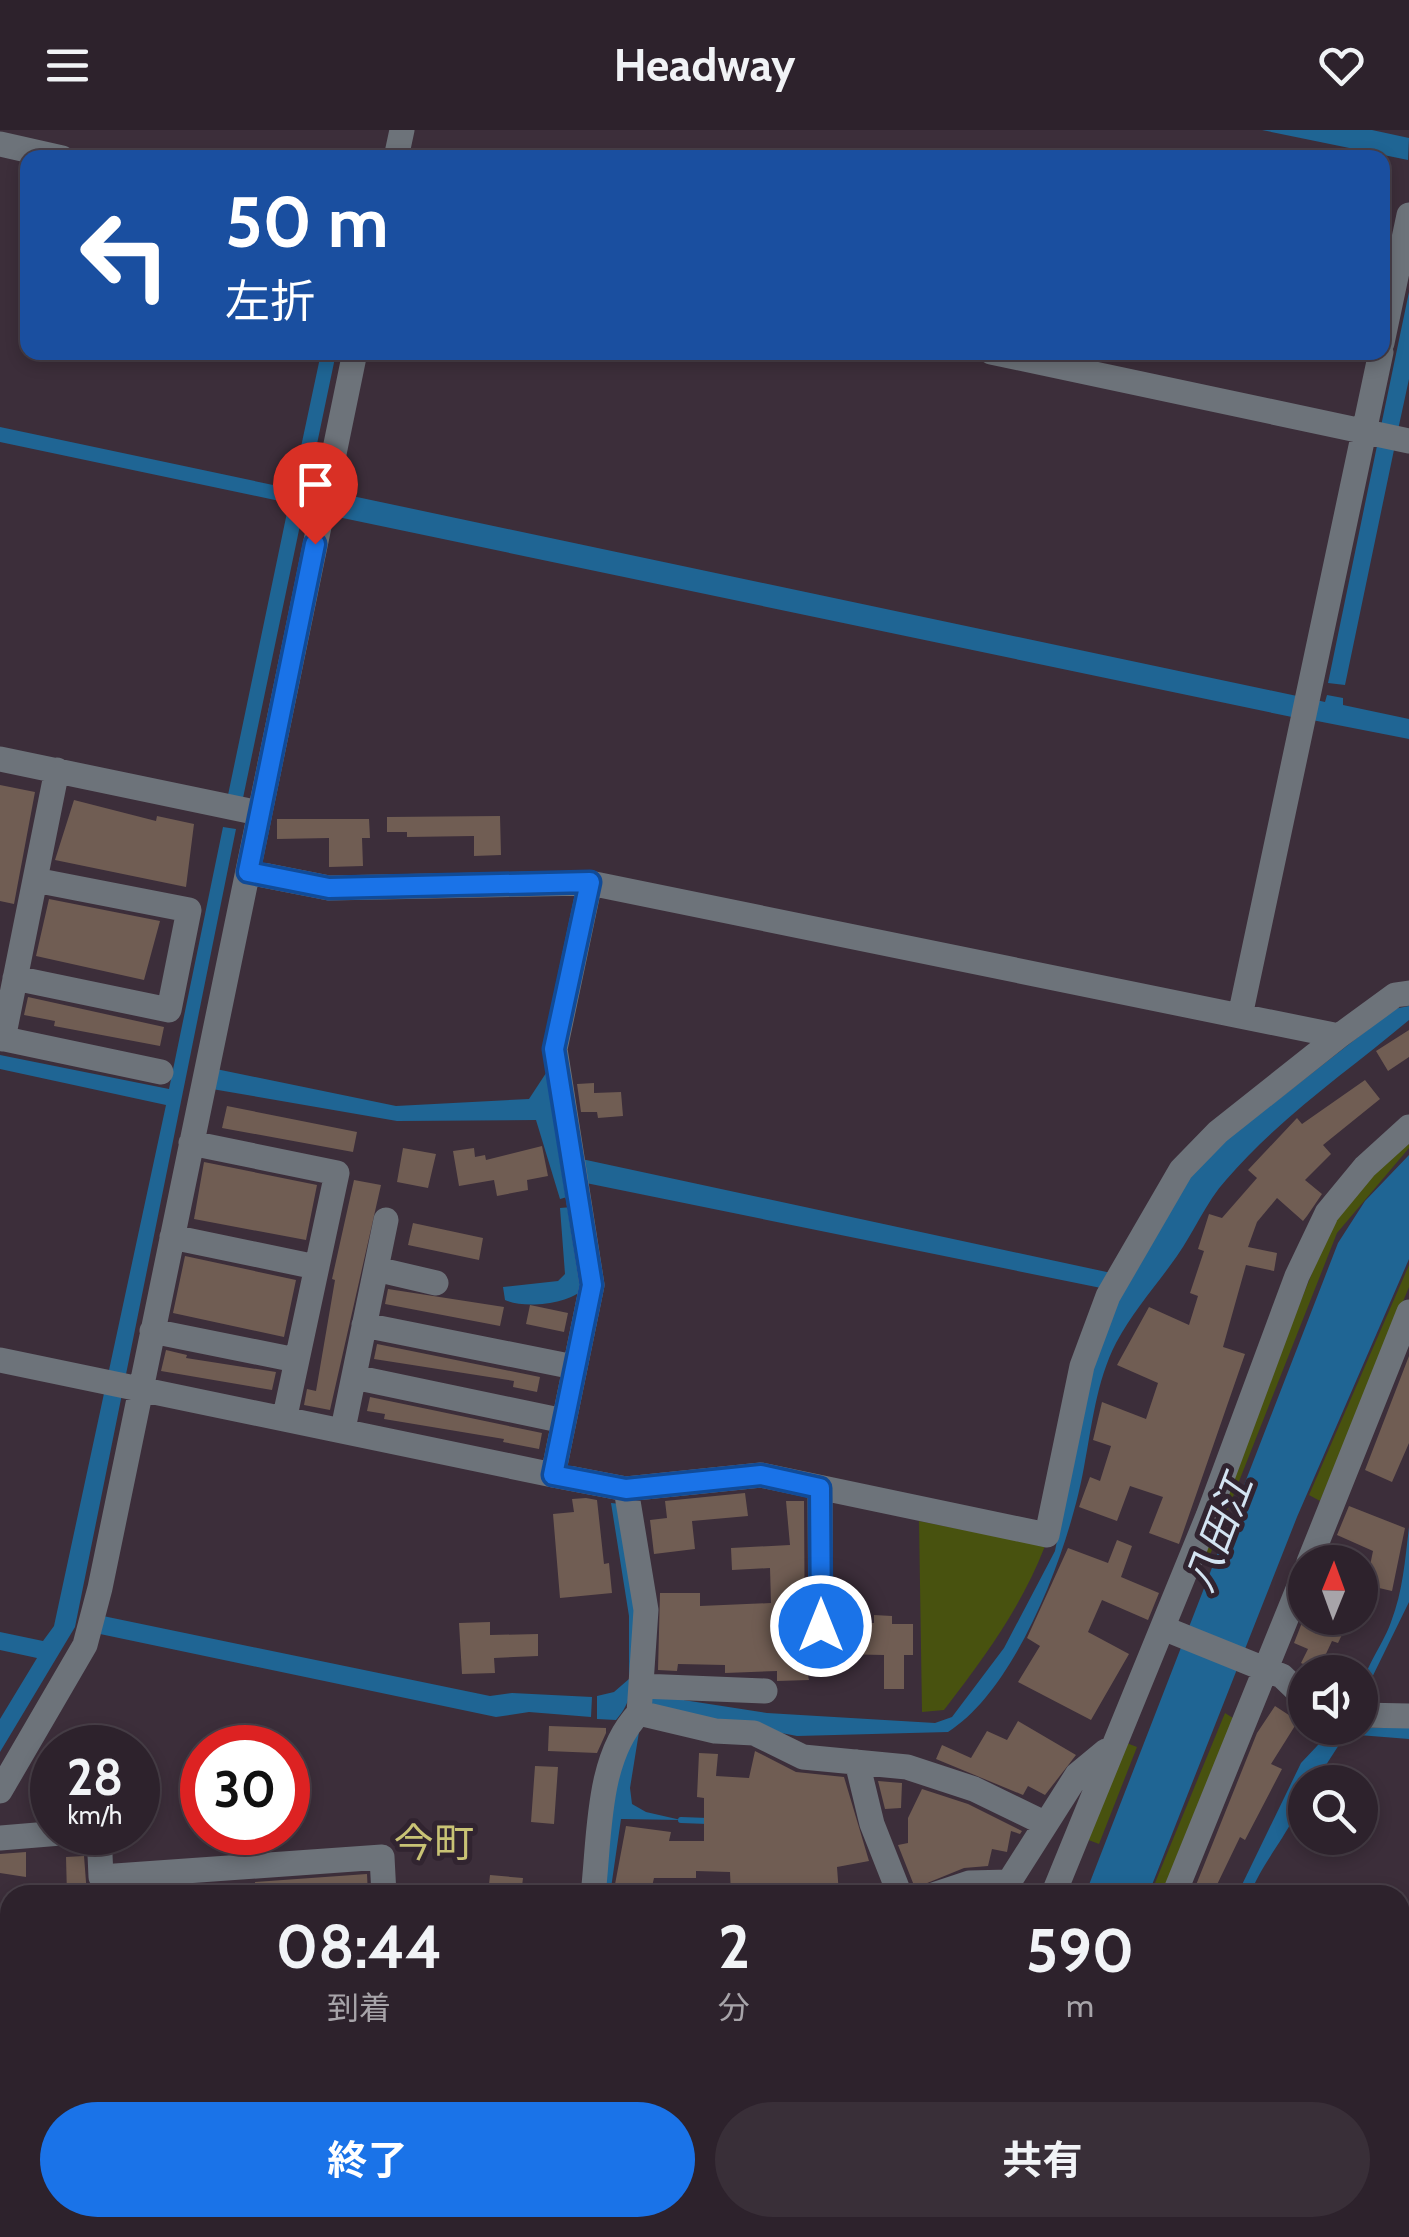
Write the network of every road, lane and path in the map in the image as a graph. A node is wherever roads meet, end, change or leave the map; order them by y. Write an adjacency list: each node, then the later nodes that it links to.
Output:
1 (0, 144): 2 (street)
2 (27, 150)
3 (1409, 215): 4 (street)
4 (1390, 305)
5 (353, 360): 12 (street)
6 (1029, 360): 8 (street)
7 (1378, 360): 8 (street)
8 (1364, 431): 9 (street); 18 (street)
9 (1409, 440)
10 (0, 759): 11 (street)
11 (57, 770): 12 (street); 14 (street)
12 (259, 813): 13 (street)
13 (248, 872): 15 (street); 23 (street)
14 (35, 880): 16 (street); 16 (street)
15 (590, 882): 18 (street); 34 (street)
16 (15, 978): 20 (street)
17 (1409, 992): 19 (street)
18 (1240, 1016): 19 (street)
19 (1338, 1036): 41 (street)
20 (1, 1038): 21 (street)
21 (161, 1072)
22 (1409, 1127): 45 (street)
23 (191, 1143): 25 (street); 26 (street)
24 (386, 1220): 27 (street)
25 (172, 1237): 26 (street); 31 (street)
26 (316, 1267): 33 (street)
27 (376, 1269): 28 (street); 30 (street)
28 (436, 1282)
29 (1409, 1312): 43 (street)
30 (364, 1325): 34 (street); 35 (street)
31 (152, 1331): 33 (street); 36 (street)
32 (0, 1360): 36 (street)
33 (296, 1360): 37 (street)
34 (574, 1367): 38 (street)
35 (354, 1377): 38 (street); 39 (street)
36 (122, 1385): 37 (street); 56 (street)
37 (285, 1416): 39 (street)
38 (564, 1421): 40 (street)
39 (343, 1429): 40 (street)
40 (553, 1475): 42 (street)
41 (820, 1488): 42 (street); 46 (street)
42 (626, 1489): 49 (street)
43 (1316, 1545)
44 (1288, 1615): 47 (street)
45 (1163, 1628): 47 (street); 54 (street)
46 (821, 1661)
47 (1267, 1669): 48 (street); 68 (street)
48 (1288, 1682)
49 (641, 1686): 50 (street); 51 (street)
50 (765, 1691)
51 (639, 1713): 55 (street); 64 (street)
52 (1378, 1715): 53 (street)
53 (1409, 1716)
54 (1110, 1748): 57 (street); 67 (street)
55 (857, 1762): 57 (street); 65 (street)
56 (0, 1792)
57 (1044, 1822): 66 (street)
58 (30, 1836): 59 (street)
59 (0, 1838)
60 (99, 1855): 61 (street)
61 (99, 1885)
62 (109, 1885): 63 (street)
63 (383, 1885)
64 (594, 1885)
65 (896, 1885)
66 (1012, 1885)
67 (1057, 1885)
68 (1178, 1885)

